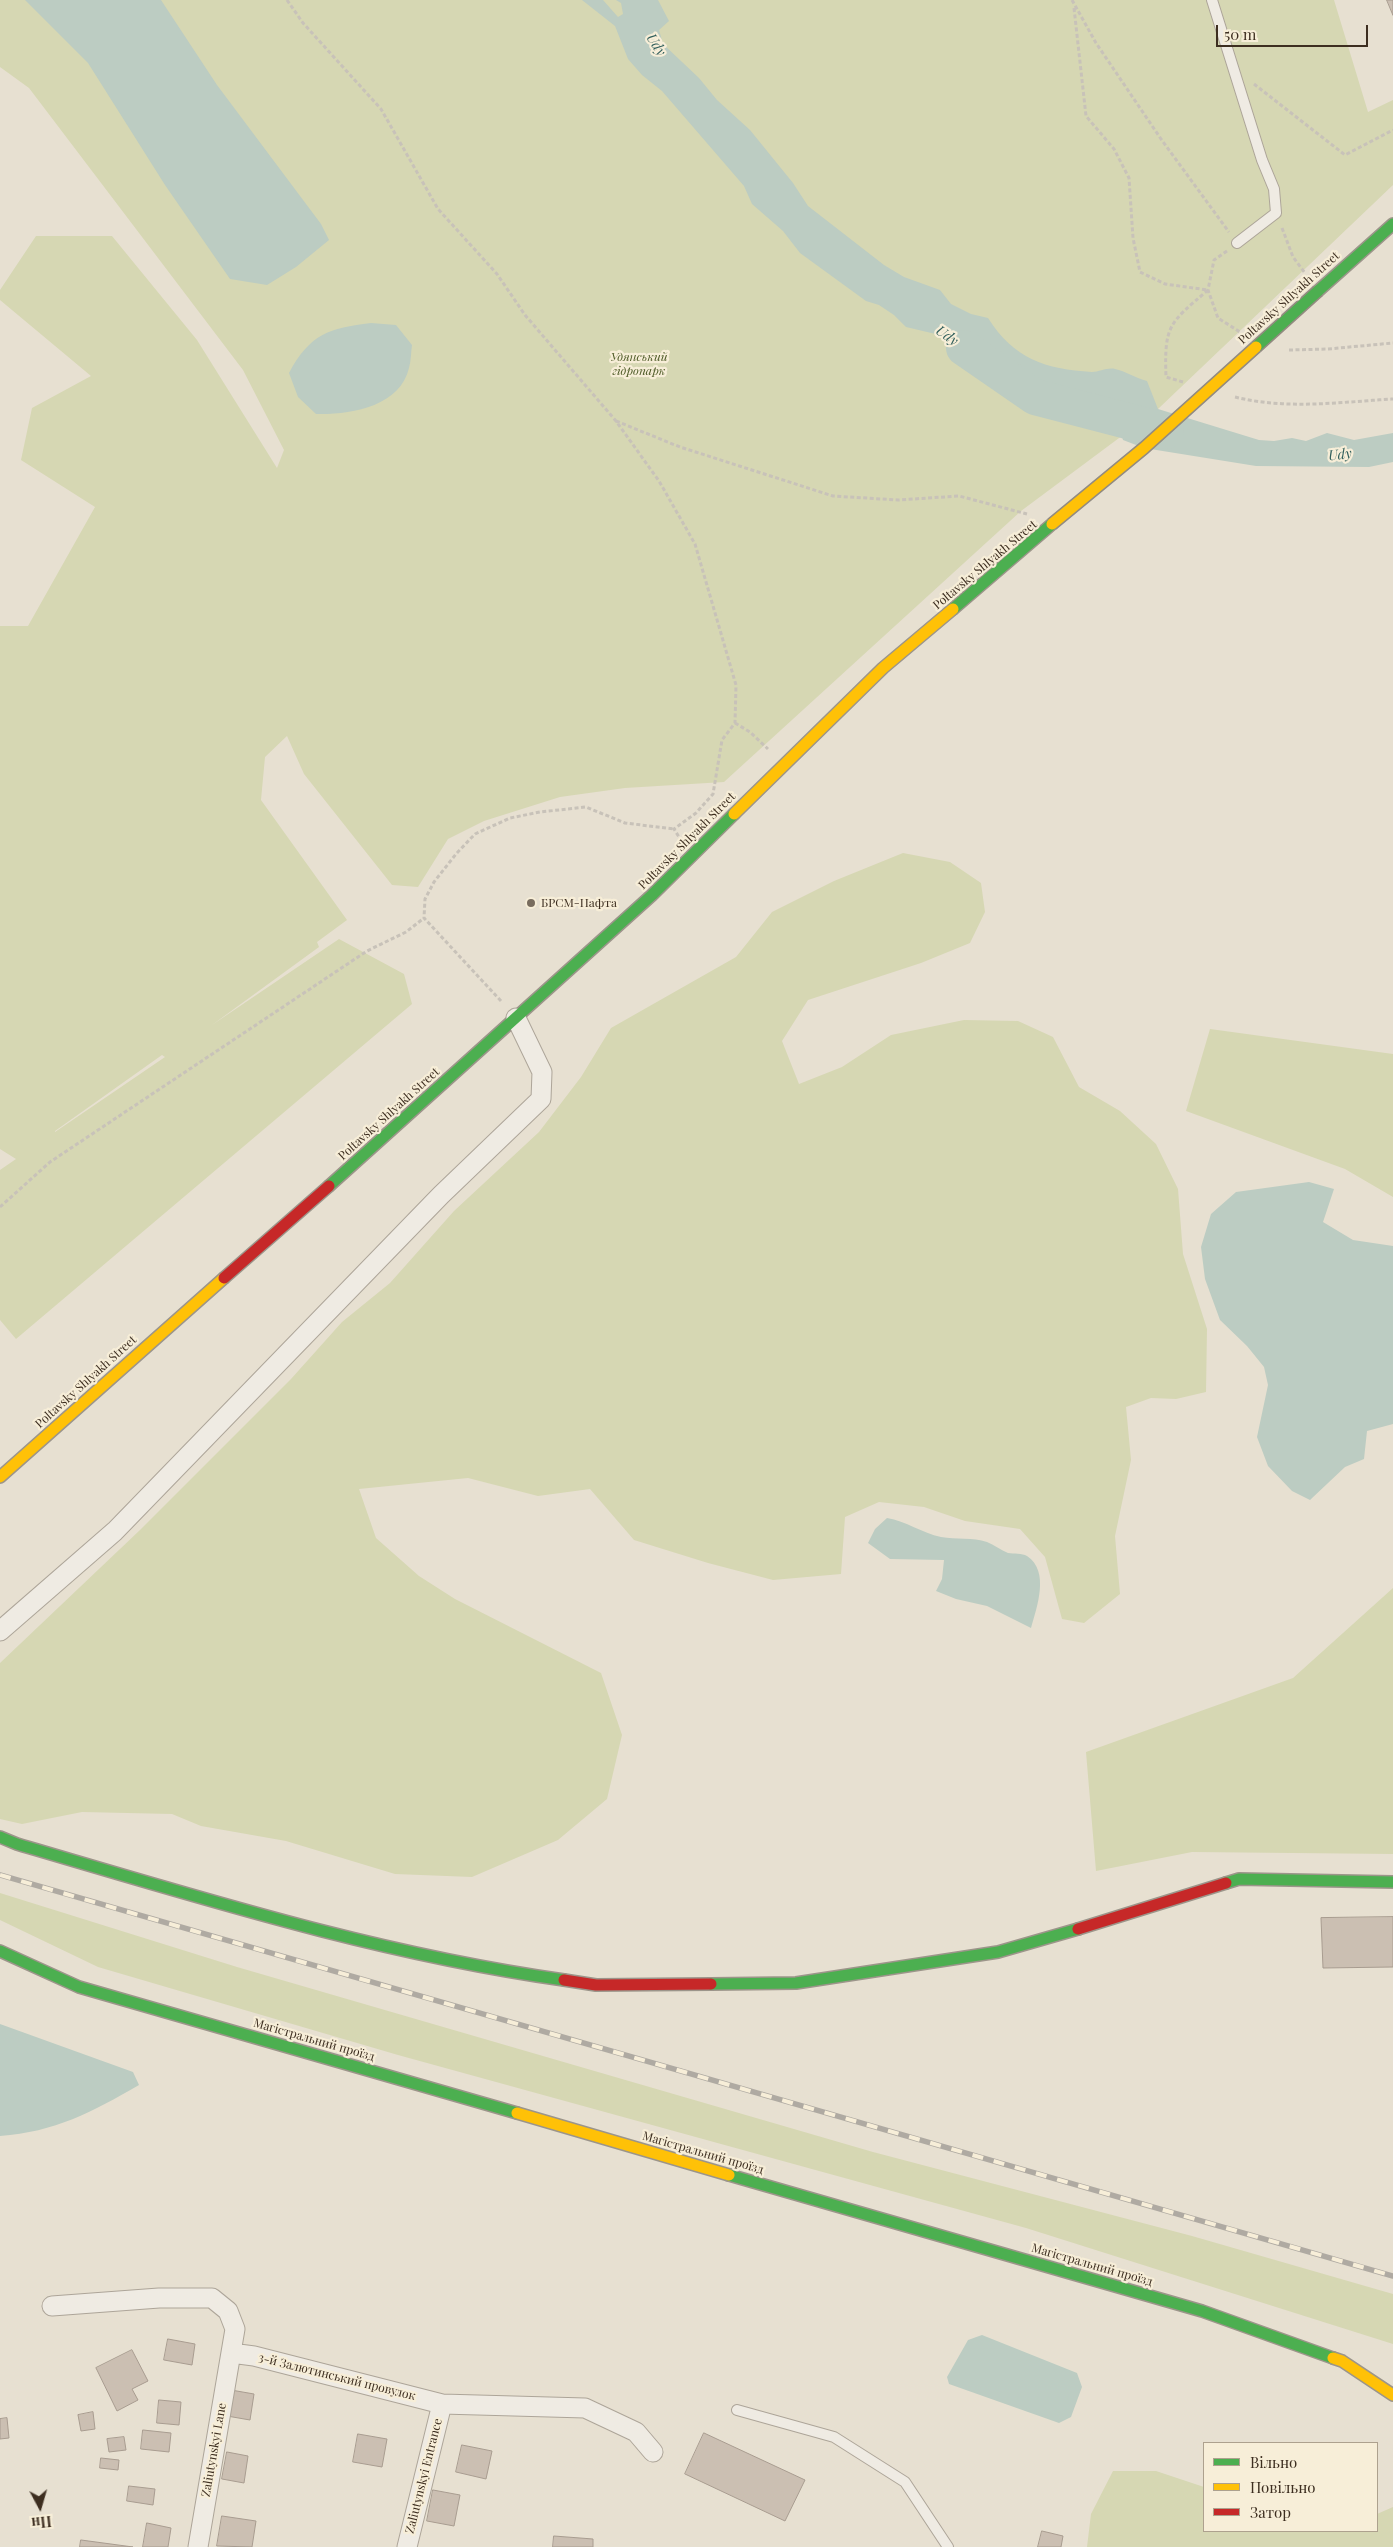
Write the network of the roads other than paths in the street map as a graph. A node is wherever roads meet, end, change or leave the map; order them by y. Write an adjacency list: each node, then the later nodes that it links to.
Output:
1 (1212, 0): 3 (lane)
2 (1393, 224): 4 (main road, Poltavsky Shlyakh Street, bridge)
3 (1237, 243)
4 (516, 1018): 5 (main road, Poltavsky Shlyakh Street); 6 (street)
5 (0, 1477)
6 (0, 1632)
7 (0, 1837): 8 (main road)
8 (1393, 1882)
9 (0, 1951): 12 (main road, Магістральний проїзд)
10 (52, 2306): 11 (street)
11 (231, 2354): 13 (street, 3-й Залютинський провулок); 16 (street, Zaliutynskyi Lane)
12 (1393, 2395)
13 (442, 2404): 15 (street, 3-й Залютинський провулок); 17 (street, Zaliutynskyi Entrance)
14 (737, 2410): 18 (lane)
15 (654, 2452)
16 (198, 2547)
17 (407, 2547)
18 (948, 2547)

